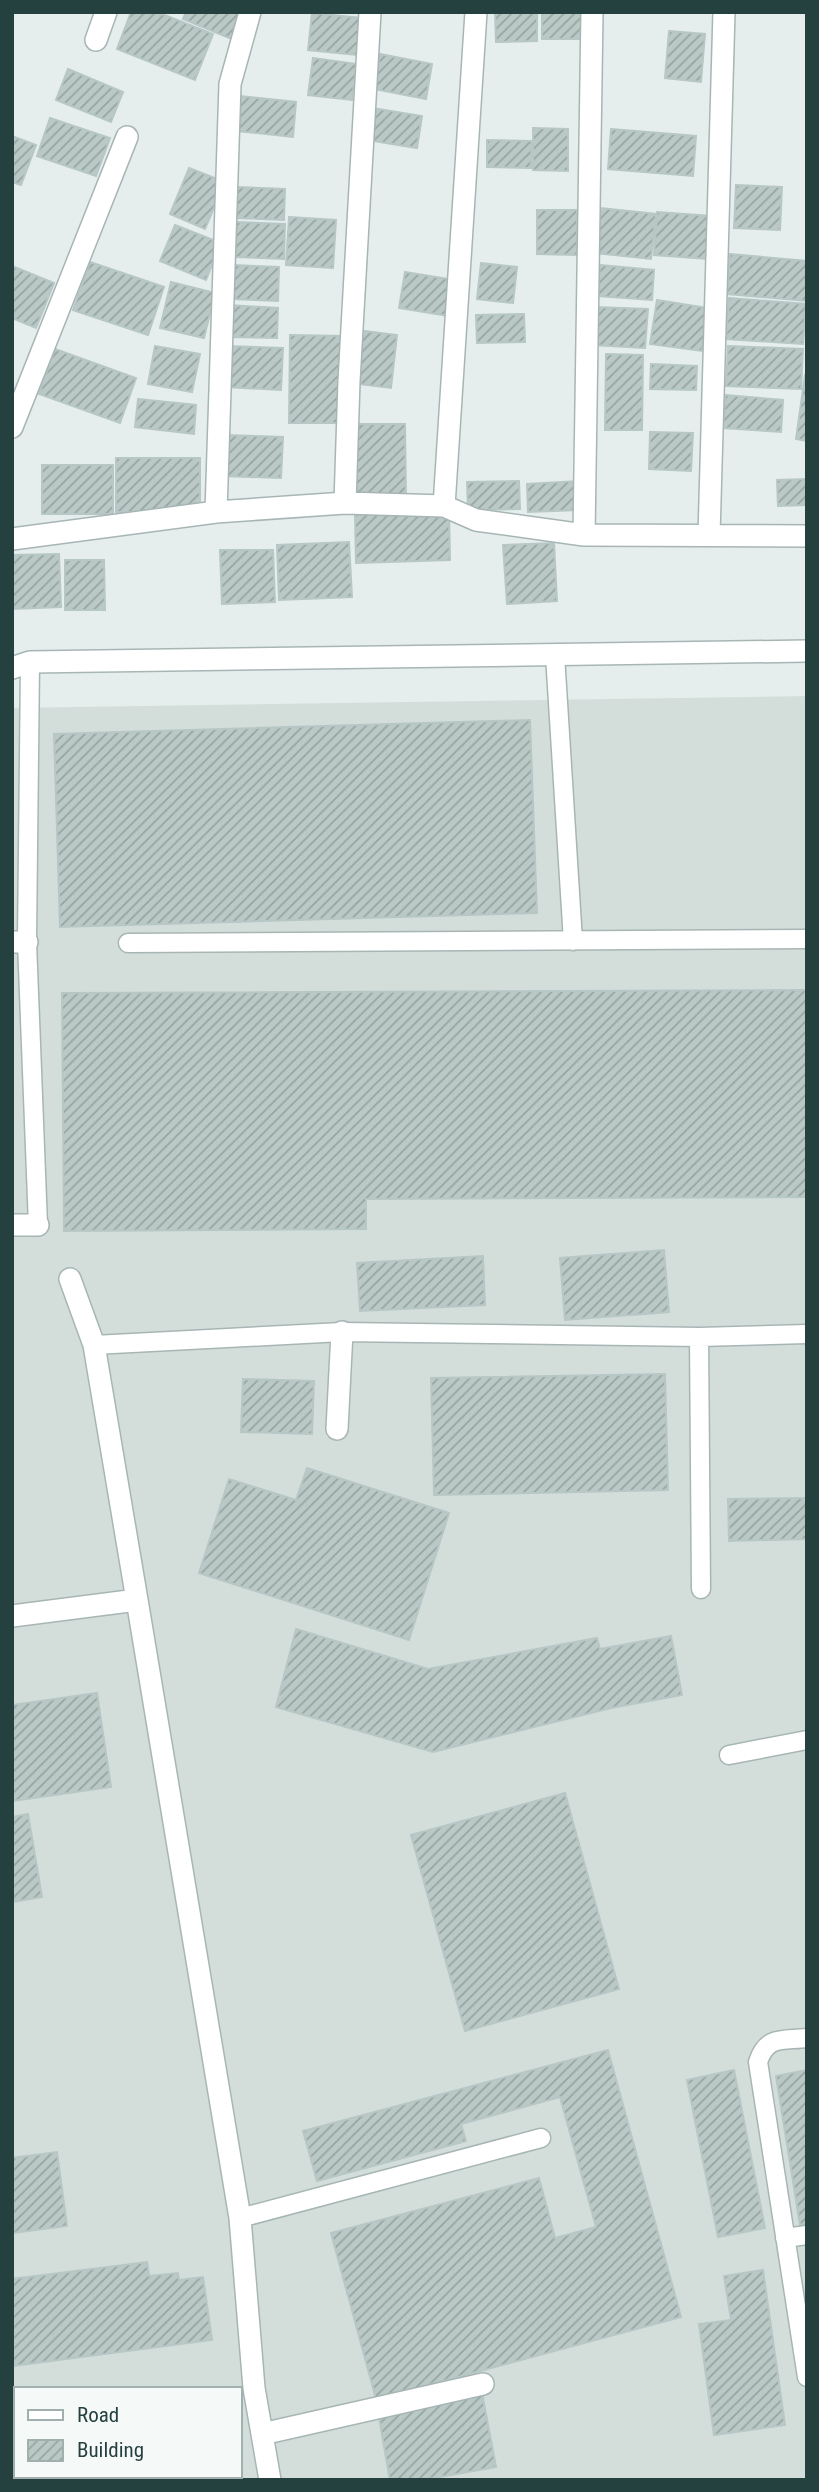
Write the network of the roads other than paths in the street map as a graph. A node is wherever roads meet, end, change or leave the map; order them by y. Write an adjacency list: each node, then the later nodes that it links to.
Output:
1 (106, 12): 7 (street)
2 (250, 12): 12 (street)
3 (370, 12): 10 (street)
4 (477, 12): 11 (street)
5 (592, 12): 13 (street)
6 (724, 12): 14 (street)
7 (96, 40)
8 (127, 137): 9 (street)
9 (12, 427)
10 (345, 503): 11 (street); 12 (street)
11 (444, 506): 13 (street)
12 (216, 512): 16 (street)
13 (584, 535): 14 (street)
14 (709, 535): 15 (street)
15 (807, 536)
16 (12, 539)
17 (807, 651): 18 (street)
18 (555, 655): 19 (street); 21 (lane)
19 (21, 665): 22 (lane)
20 (807, 939): 21 (lane)
21 (573, 941): 23 (lane)
22 (20, 942): 25 (lane)
23 (128, 943)
24 (12, 1225): 25 (street)
25 (38, 1225)
26 (70, 1279): 30 (street)
27 (342, 1332): 29 (lane); 30 (lane); 31 (street)
28 (807, 1334): 29 (lane)
29 (699, 1337): 32 (lane)
30 (94, 1345): 33 (street)
31 (337, 1429)
32 (701, 1589)
33 (137, 1600): 34 (street); 39 (street)
34 (12, 1616)
35 (807, 1740): 36 (lane)
36 (729, 1755)
37 (807, 2038): 41 (lane)
38 (541, 2138): 39 (lane)
39 (240, 2218): 44 (street)
40 (807, 2235): 41 (lane)
41 (785, 2238): 42 (lane)
42 (807, 2377)
43 (483, 2384): 45 (street)
44 (247, 2389): 45 (street)
45 (262, 2434): 46 (street)
46 (270, 2480)

